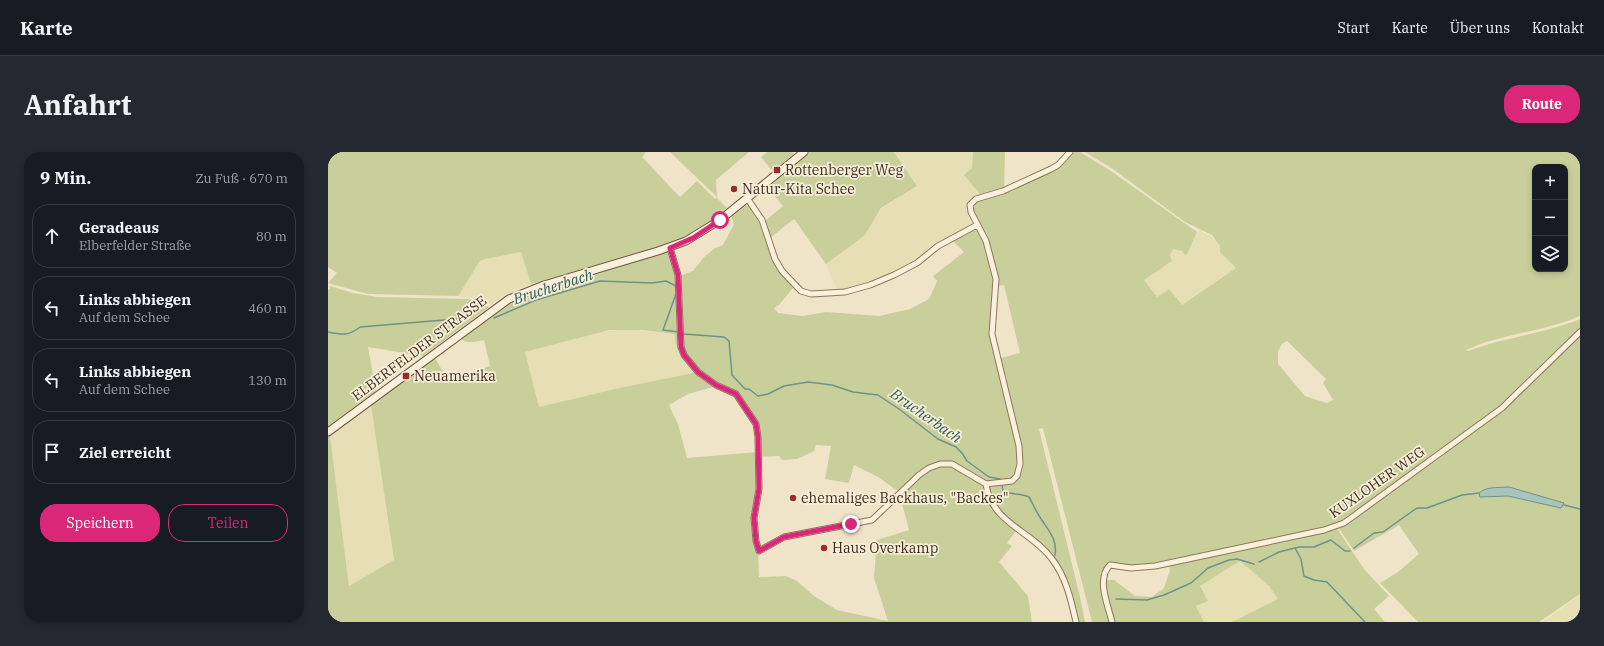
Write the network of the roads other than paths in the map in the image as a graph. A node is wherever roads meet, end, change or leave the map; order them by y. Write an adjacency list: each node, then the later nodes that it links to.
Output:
1 (804, 152): 3 (main road, ELBERFELDER STRASSE)
2 (1070, 152): 4 (street)
3 (747, 198): 4 (street); 5 (main road, ELBERFELDER STRASSE)
4 (977, 226): 8 (street)
5 (670, 248): 7 (main road, ELBERFELDER STRASSE); 8 (street)
6 (1580, 332): 10 (street, KUXLOHER WEG)
7 (328, 432)
8 (986, 484): 9 (street)
9 (1076, 622)
10 (1112, 622)

